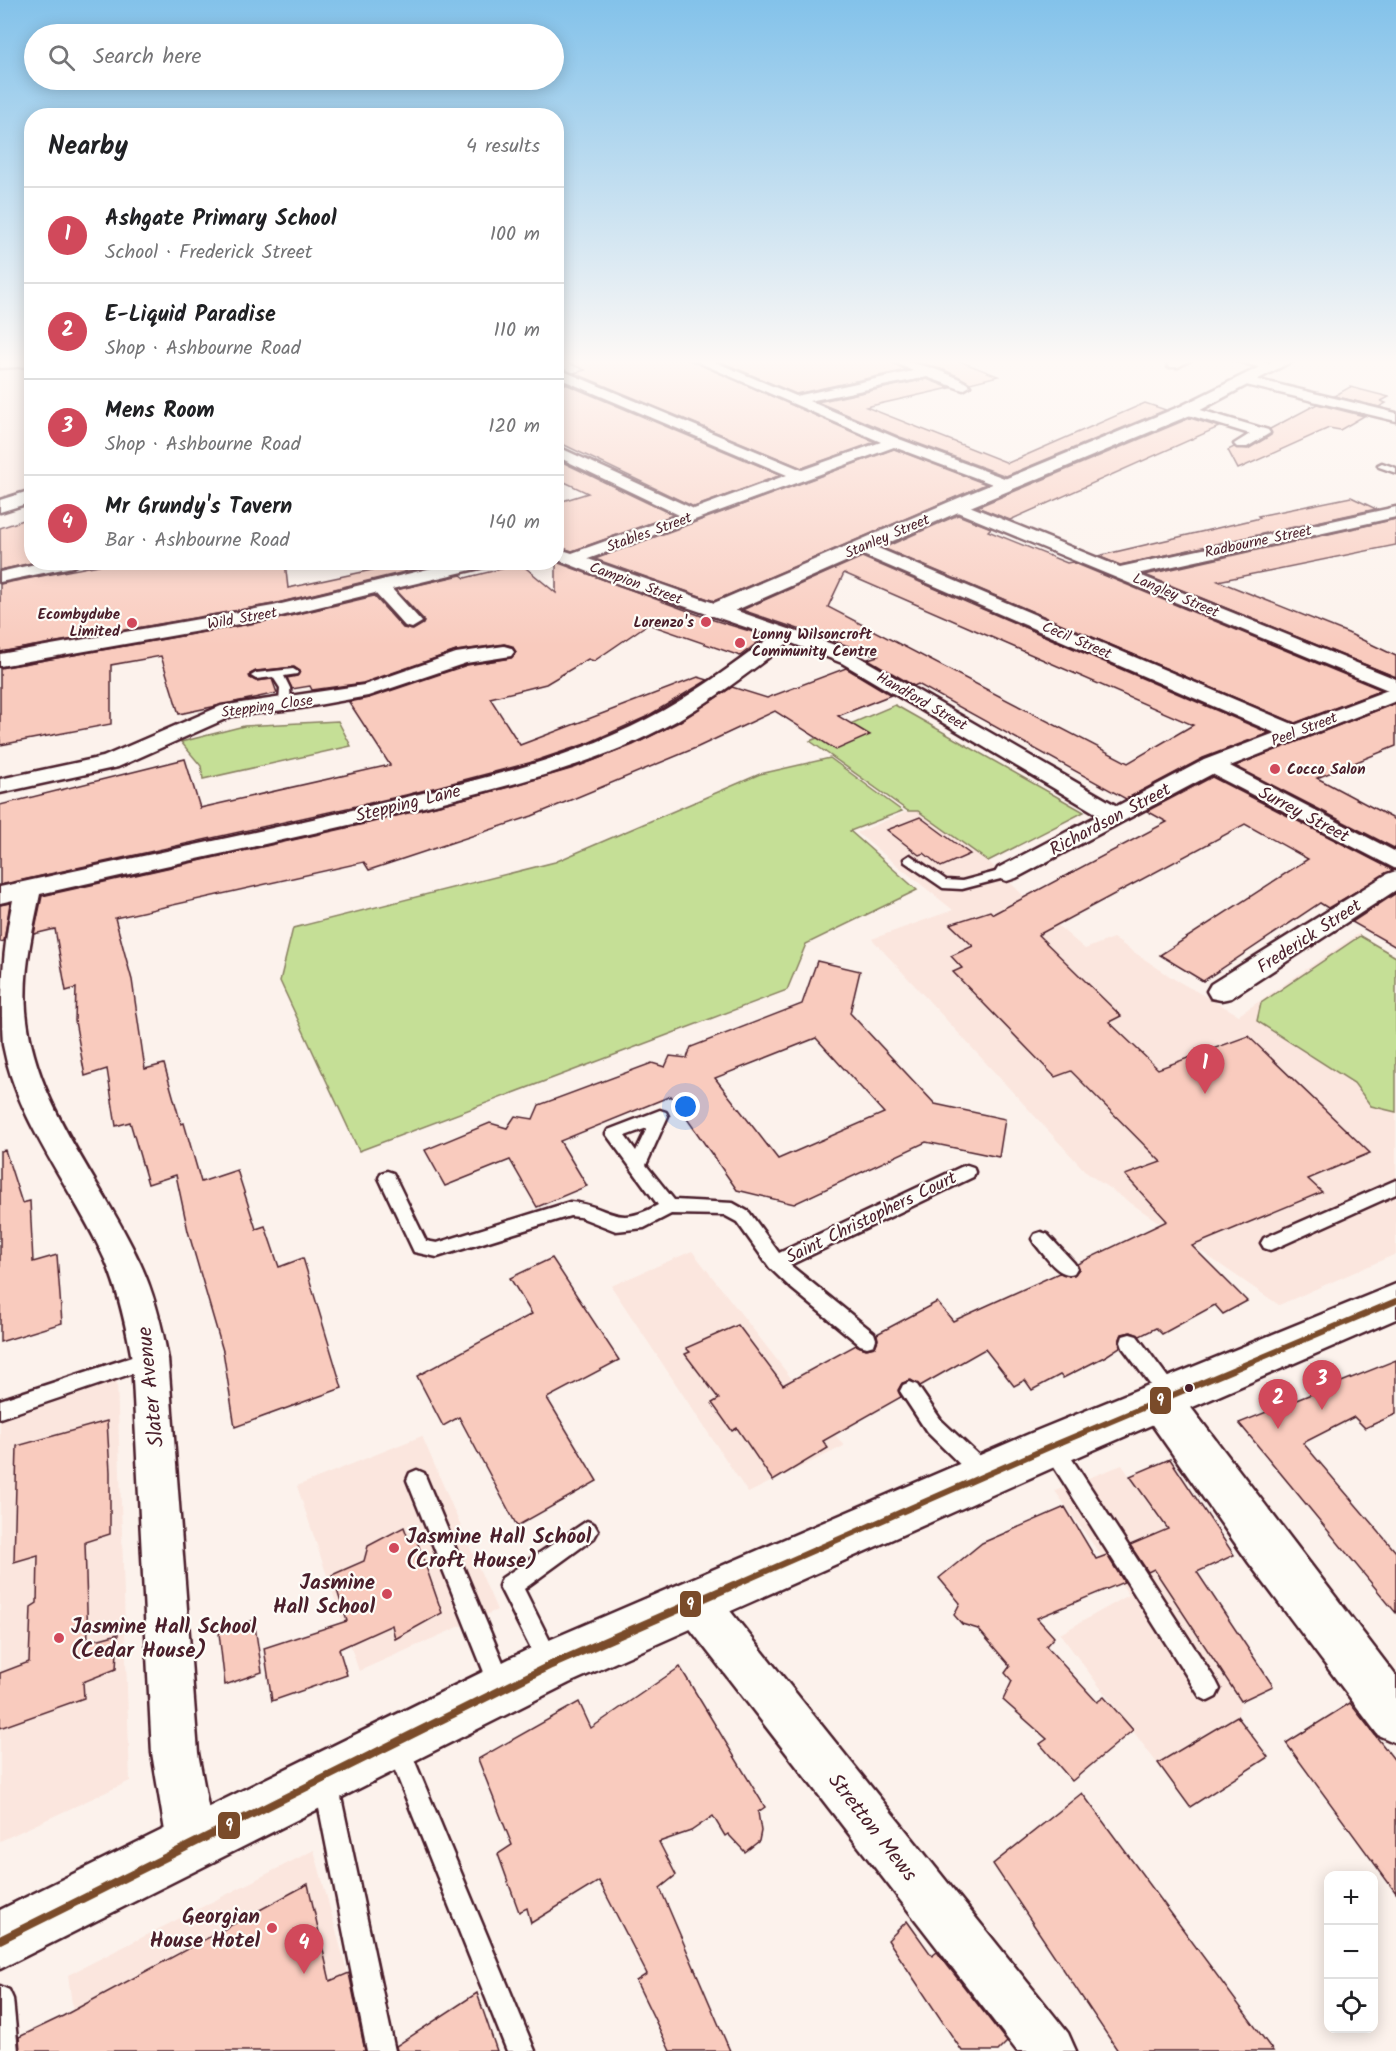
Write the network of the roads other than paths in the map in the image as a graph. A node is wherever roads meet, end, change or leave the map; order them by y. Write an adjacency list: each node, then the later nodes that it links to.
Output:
1 (566, 455): 14 (street)
2 (752, 455): 8 (street)
3 (860, 455): 8 (street, Stables Street)
4 (928, 455): 9 (street)
5 (1081, 455): 9 (street, Stanley Street)
6 (1382, 465): 7 (lane)
7 (1396, 471)
8 (802, 476): 14 (street, Stables Street)
9 (1009, 485): 12 (street, Stanley Street)
10 (24, 498): 11 (street)
11 (0, 506)
12 (956, 506): 15 (street, Stanley Street); 19 (street, Langley Street)
13 (1396, 512): 19 (street, Radbourne Street)
14 (695, 516): 16 (street, Stables Street)
15 (860, 547): 22 (street, Stanley Street); 33 (street, Cecil Street)
16 (565, 556): 22 (street, Campion Street)
17 (34, 570): 20 (street)
18 (449, 570): 21 (street, Wild Street)
19 (1120, 572): 30 (street, Langley Street)
20 (0, 577)
21 (380, 587): 23 (street); 26 (street, Wild Street)
22 (716, 611): 24 (street, Handford Street)
23 (412, 622)
24 (786, 635): 36 (street, Handford Street); 41 (street, Stepping Lane)
25 (504, 652): 32 (street, Stepping Close)
26 (0, 660)
27 (293, 672): 28 (lane)
28 (276, 674): 29 (lane); 32 (lane)
29 (256, 676)
30 (1396, 686)
31 (1396, 694): 33 (street, Peel Street)
32 (285, 704): 35 (street, Stepping Close)
33 (1294, 733): 34 (street, Peel Street)
34 (1212, 765): 36 (street, Richardson Street); 38 (street, Surrey Street)
35 (0, 786)
36 (1118, 816): 39 (street, Richardson Street)
37 (910, 859): 39 (lane)
38 (1396, 862)
39 (1007, 873)
40 (1396, 879): 42 (street, Frederick Street)
41 (14, 891): 55 (street, Slater Avenue)
42 (1221, 991)
43 (638, 1165): 47 (lane)
44 (967, 1172): 50 (lane, Saint Christophers Court)
45 (387, 1178): 47 (lane, Saint Christophers Court)
46 (1396, 1187): 49 (lane)
47 (669, 1207): 50 (lane, Saint Christophers Court)
48 (1041, 1239): 51 (lane)
49 (1270, 1243)
50 (776, 1263): 53 (lane, Saint Christophers Court)
51 (1068, 1268)
52 (1396, 1300): 57 (street)
53 (867, 1339)
54 (1130, 1341): 57 (lane)
55 (150, 1359): 58 (lane); 70 (street, Slater Avenue)
56 (910, 1391): 60 (lane)
57 (1166, 1400): 59 (street); 67 (street)
58 (0, 1409)
59 (1053, 1446): 60 (street); 65 (lane)
60 (985, 1476): 63 (street)
61 (417, 1480): 66 (lane)
62 (587, 1531): 64 (lane)
63 (696, 1602): 64 (street); 76 (street, Stretton Mews)
64 (551, 1665): 66 (street)
65 (1208, 1689)
66 (502, 1690): 68 (street)
67 (1396, 1717)
68 (396, 1742): 69 (street); 75 (lane)
69 (325, 1777): 70 (street); 74 (lane)
70 (191, 1843): 71 (street)
71 (0, 1940)
72 (0, 1999): 73 (lane)
73 (4, 2051)
74 (381, 2051)
75 (521, 2051)
76 (1050, 2051)

